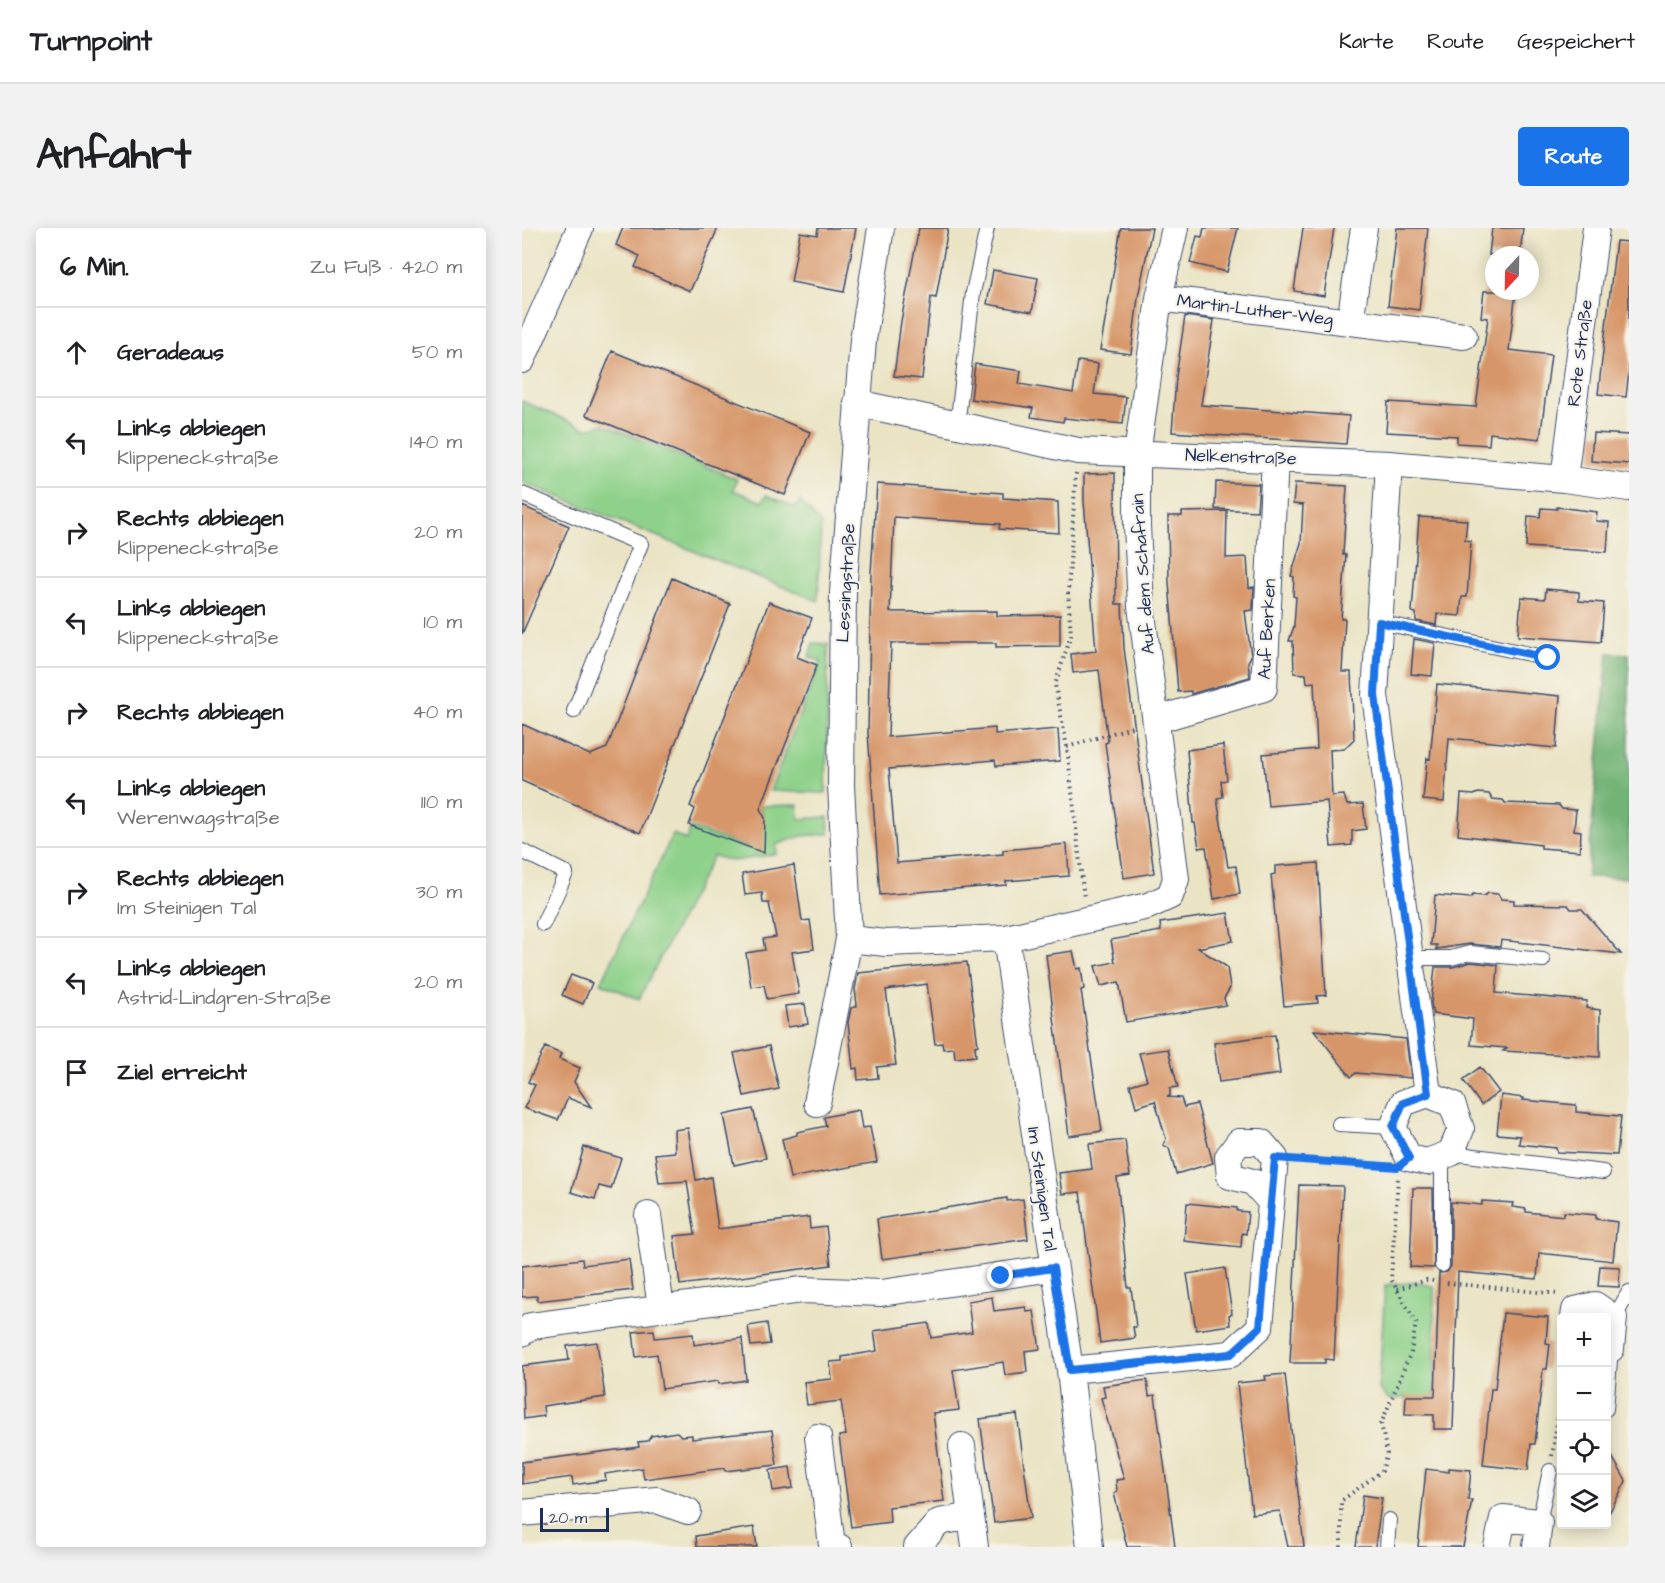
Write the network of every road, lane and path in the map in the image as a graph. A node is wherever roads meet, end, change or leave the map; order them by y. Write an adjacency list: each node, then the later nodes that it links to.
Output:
1 (579, 228): 10 (street)
2 (880, 228): 11 (street, Lessingstraße)
3 (987, 228): 12 (lane)
4 (1175, 228): 7 (street, Auf dem Schafrain)
5 (1364, 228): 8 (street, Martin-Luther-Weg)
6 (1596, 228): 17 (street, Rote Straße)
7 (1159, 298): 8 (street, Martin-Luther-Weg); 14 (street, Auf dem Schafrain)
8 (1350, 322): 9 (street, Martin-Luther-Weg)
9 (1464, 336)
10 (522, 360)
11 (857, 403): 12 (street, Nelkenstraße); 29 (street, Lessingstraße)
12 (957, 426): 13 (street, Nelkenstraße)
13 (1078, 451): 14 (street, Nelkenstraße); 24 (path)
14 (1137, 454): 15 (street, Nelkenstraße); 23 (street, Auf dem Schafrain)
15 (1275, 458): 16 (street, Nelkenstraße); 23 (street, Auf Berken)
16 (1389, 464): 17 (street, Nelkenstraße); 20 (street)
17 (1564, 479): 18 (street, Nelkenstraße)
18 (1629, 488)
19 (522, 494): 22 (lane)
20 (1379, 622): 21 (lane); 30 (street)
21 (1548, 658)
22 (574, 711)
23 (1156, 720): 24 (path); 26 (street, Auf dem Schafrain)
24 (1067, 747): 26 (path)
25 (522, 851): 27 (lane)
26 (1086, 920): 28 (street)
27 (543, 924)
28 (1006, 938): 29 (street); 42 (street, Im Steinigen Tal)
29 (849, 939): 33 (street, Lessingstraße)
30 (1410, 958): 31 (lane); 32 (street)
31 (1543, 960)
32 (1428, 1094): 35 (street); 36 (street)
33 (817, 1103)
34 (1339, 1124): 35 (lane)
35 (1393, 1127): 36 (street)
36 (1446, 1155): 38 (lane); 41 (lane)
37 (1275, 1158): 39 (street); 39 (street); 43 (path)
38 (1603, 1172)
39 (1271, 1202): 52 (street)
40 (648, 1215): 45 (street)
41 (1442, 1264)
42 (1053, 1268): 45 (street); 52 (street, Im Steinigen Tal)
43 (1397, 1289): 46 (path); 67 (path)
44 (1629, 1292): 49 (lane)
45 (661, 1308): 50 (street)
46 (1578, 1313): 47 (street)
47 (1607, 1313)
48 (1611, 1316): 49 (street)
49 (1614, 1318): 51 (street)
50 (522, 1333)
51 (1616, 1349): 53 (lane)
52 (1070, 1370): 66 (street, Im Steinigen Tal)
53 (1611, 1379)
54 (1557, 1421): 57 (path)
55 (818, 1437): 63 (street)
56 (962, 1446): 60 (street)
57 (1550, 1471): 62 (lane)
58 (688, 1511): 59 (street)
59 (522, 1513)
60 (971, 1516): 64 (street); 65 (street)
61 (1389, 1521): 68 (lane)
62 (1539, 1522): 69 (street); 70 (street)
63 (839, 1547)
64 (917, 1547)
65 (975, 1547)
66 (1090, 1547)
67 (1341, 1547)
68 (1387, 1547)
69 (1497, 1547)
70 (1536, 1547)

